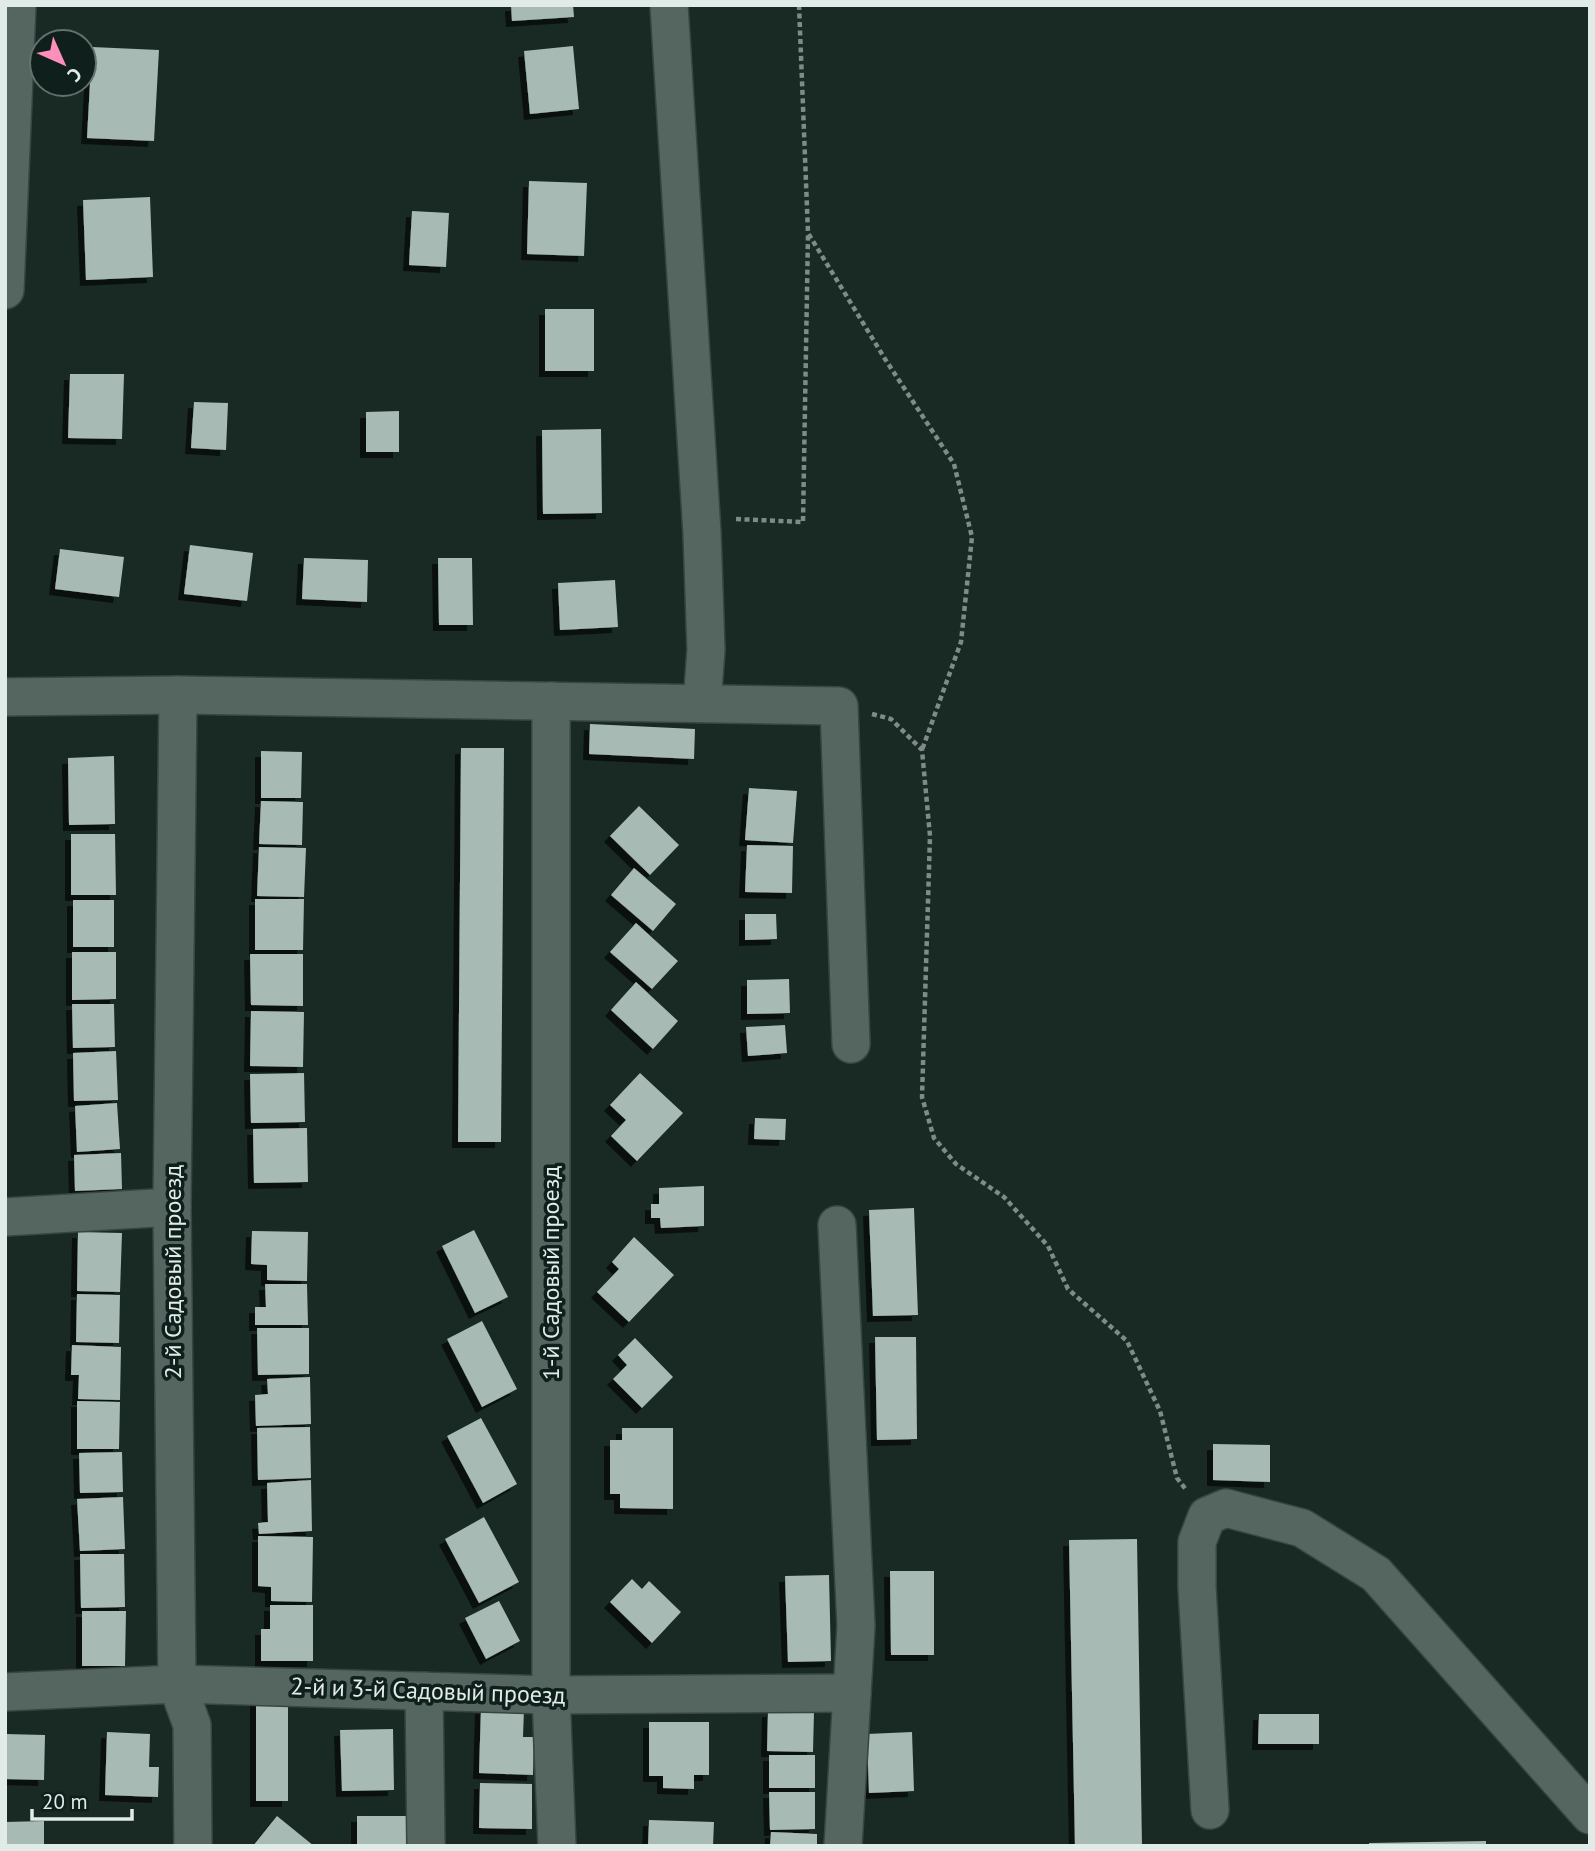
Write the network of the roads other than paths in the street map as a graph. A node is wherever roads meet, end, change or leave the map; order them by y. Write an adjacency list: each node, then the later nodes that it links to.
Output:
1 (669, 5): 7 (street)
2 (13, 9): 3 (street)
3 (5, 290)
4 (178, 695): 5 (street); 6 (street); 9 (street, 2-й Садовый проезд)
5 (5, 697)
6 (551, 701): 7 (street); 16 (street, 1-й Садовый проезд)
7 (702, 703): 8 (street)
8 (851, 1044)
9 (172, 1207): 10 (street); 12 (street, 2-й Садовый проезд)
10 (5, 1217)
11 (836, 1225): 15 (street)
12 (177, 1684): 13 (street, 2-й и 3-й Садовый проезд); 14 (street, 2-й и 3-й Садовый проезд); 19 (street, 2-й Садовый проезд)
13 (424, 1691): 16 (street, 2-й и 3-й Садовый проезд); 20 (street)
14 (5, 1692)
15 (852, 1693): 16 (street, 2-й и 3-й Садовый проезд); 22 (street)
16 (551, 1695): 21 (street, 1-й Садовый проезд)
17 (1210, 1810): 18 (street)
18 (1590, 1815)
19 (193, 1846)
20 (426, 1846)
21 (557, 1846)
22 (842, 1846)

